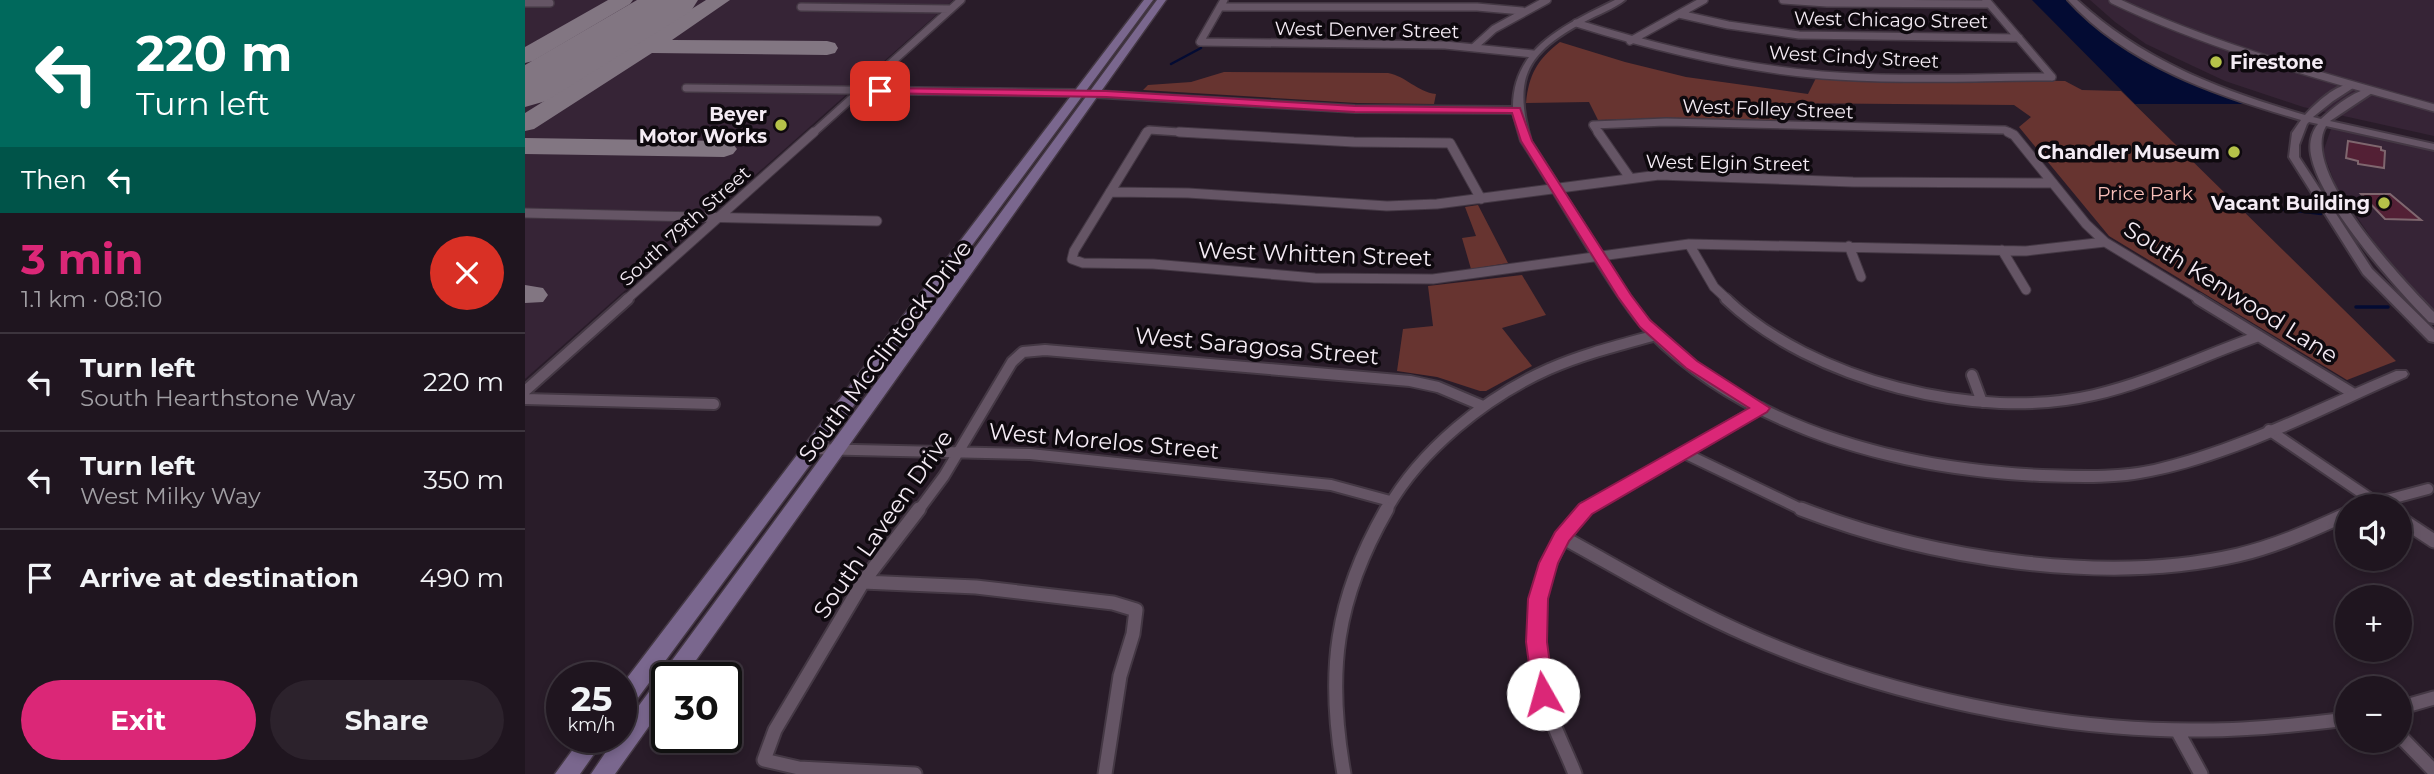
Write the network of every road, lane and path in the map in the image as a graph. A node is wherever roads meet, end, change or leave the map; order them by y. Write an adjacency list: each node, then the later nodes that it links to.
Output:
1 (961, 0): 16 (street, South 79th Street)
2 (1149, 0): 28 (main road, South McClintock Drive)
3 (1162, 0): 28 (main road, South McClintock Drive)
4 (1547, 0): 17 (street)
5 (1621, 0): 19 (street)
6 (1704, 0): 18 (street)
7 (1783, 0): 11 (street)
8 (2072, 0): 31 (street)
9 (2084, 0): 31 (street)
10 (2113, 0): 24 (street)
11 (1988, 2): 20 (street)
12 (525, 3): 13 (street)
13 (550, 3)
14 (1222, 3): 17 (street); 22 (street, West Denver Street)
15 (801, 7): 16 (street)
16 (950, 9): 26 (street, South 79th Street)
17 (1523, 11): 22 (street)
18 (1679, 14): 20 (street, West Chicago Street); 21 (street)
19 (1576, 23): 21 (street, West Cindy Street); 23 (street)
20 (2019, 38): 21 (street, West Cindy Street)
21 (1630, 40)
22 (1474, 47): 23 (street, West Denver Street)
23 (1533, 54): 30 (street)
24 (2350, 86): 27 (street); 31 (street)
25 (686, 88): 26 (street)
26 (859, 91): 28 (street); 41 (street, South 79th Street)
27 (2369, 91): 29 (street); 31 (street)
28 (1086, 94): 30 (street); 65 (main road, South McClintock Drive); 66 (main road, South McClintock Drive)
29 (2434, 108)
30 (1516, 110): 37 (street)
31 (2319, 117): 33 (street); 34 (street); 50 (street); 53 (street)
32 (2005, 130): 35 (street, West Folley Street); 36 (street, South Kenwood Lane)
33 (2434, 140)
34 (2434, 146)
35 (1630, 178): 36 (street, West Elgin Street); 37 (street, West Elgin Street)
36 (2053, 183): 43 (street, South Kenwood Lane)
37 (1557, 188): 39 (street, West Elgin Street); 47 (street)
38 (1110, 192): 39 (street, West Elgin Street); 39 (street); 47 (street, West Whitten Street)
39 (1481, 199)
40 (525, 213): 41 (street)
41 (719, 217): 42 (street); 57 (street, South 79th Street)
42 (877, 220)
43 (2105, 242): 46 (street, West Whitten Street); 52 (street, South Kenwood Lane)
44 (1689, 244): 45 (street, West Whitten Street); 47 (street, West Whitten Street); 60 (street)
45 (1849, 246): 46 (street, West Whitten Street); 48 (street)
46 (2001, 250): 49 (street)
47 (1599, 256): 51 (street)
48 (1861, 277)
49 (2026, 290)
50 (2434, 319)
51 (1655, 335): 62 (street); 63 (street)
52 (2259, 336): 58 (street, South Kenwood Lane); 60 (street)
53 (2434, 338)
54 (1023, 352): 62 (street, West Saragosa Street); 67 (street, South Laveen Drive)
55 (2401, 374): 58 (street)
56 (1972, 375): 60 (street)
57 (525, 391)
58 (2354, 394): 64 (street)
59 (525, 399): 61 (street)
60 (1982, 402)
61 (714, 404)
62 (1483, 407): 72 (street)
63 (1761, 408): 64 (street); 68 (street)
64 (2269, 430): 70 (street)
65 (812, 449): 66 (street, West Morelos Street); 79 (main road, South McClintock Drive)
66 (836, 449): 67 (street, West Morelos Street); 78 (main road, South McClintock Drive)
67 (960, 452): 72 (street, West Morelos Street); 77 (street, South Laveen Drive)
68 (1684, 453): 73 (street); 75 (street)
69 (2428, 489): 71 (street)
70 (2359, 494)
71 (2410, 494)
72 (1390, 501): 92 (street)
73 (2335, 519)
74 (2412, 527): 76 (street)
75 (1562, 537): 84 (street); 93 (street)
76 (2434, 541)
77 (863, 582): 90 (street, South Laveen Drive); 91 (street)
78 (683, 662)
79 (637, 681)
80 (2434, 698): 81 (street)
81 (2412, 704)
82 (651, 706): 89 (main road)
83 (2335, 720): 84 (street)
84 (2178, 732): 94 (street)
85 (2412, 748): 87 (street)
86 (582, 753): 88 (main road)
87 (2434, 771)
88 (566, 774)
89 (602, 774)
90 (915, 774)
91 (1105, 774)
92 (1344, 774)
93 (1575, 774)
94 (2201, 774)

